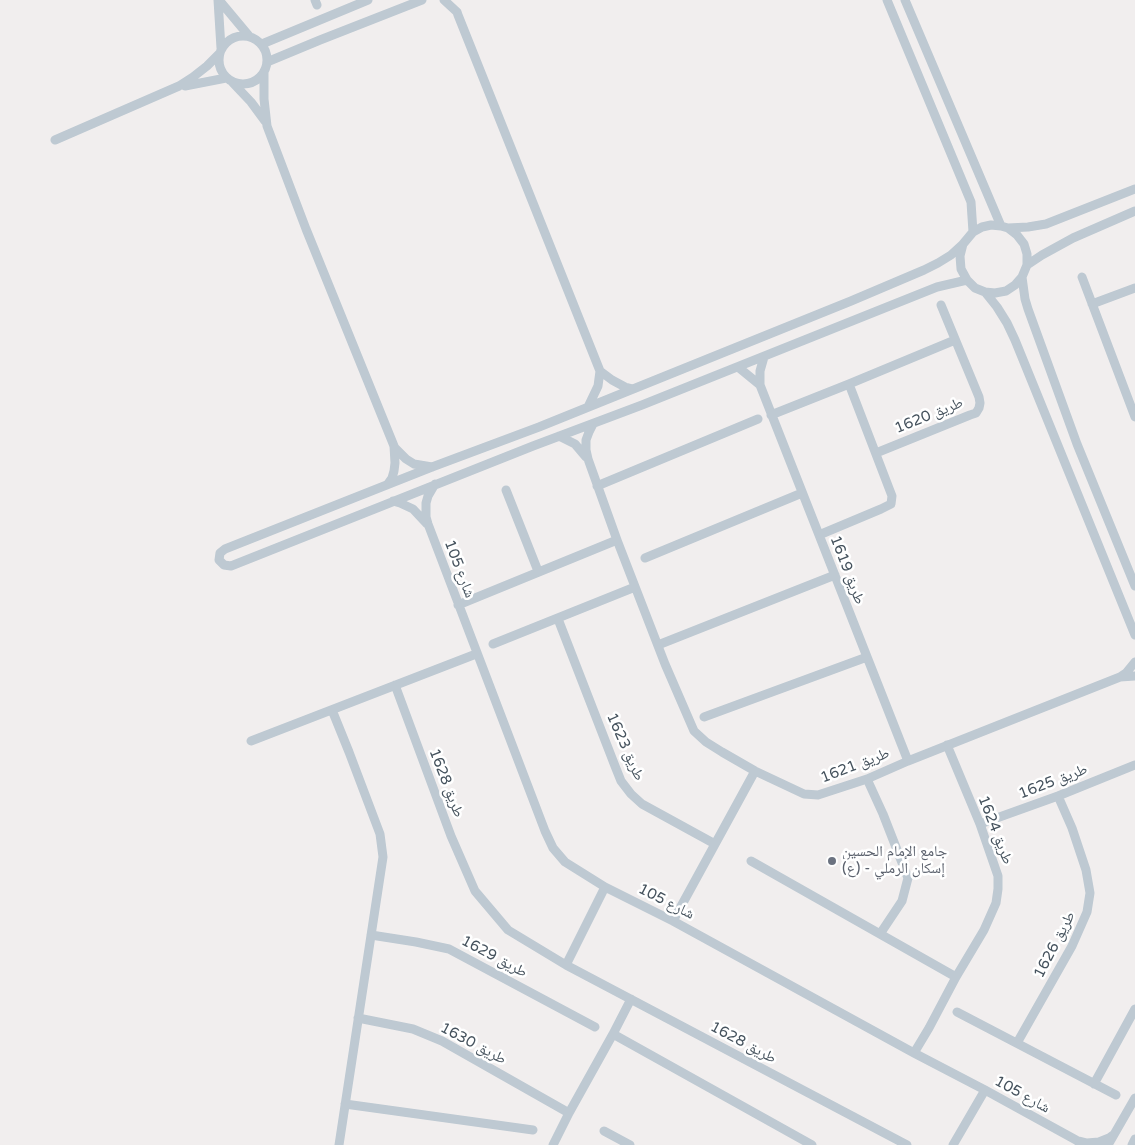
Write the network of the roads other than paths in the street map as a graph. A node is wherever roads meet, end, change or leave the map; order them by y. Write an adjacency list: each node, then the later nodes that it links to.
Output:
1 (218, 0): 9 (street); 11 (street)
2 (368, 0): 10 (street)
3 (422, 0): 12 (street)
4 (444, 0): 8 (street)
5 (458, 0): 8 (street)
6 (887, 0): 20 (street)
7 (905, 0): 19 (street)
8 (457, 12): 33 (street)
9 (249, 36): 10 (street); 11 (street)
10 (262, 44): 12 (street)
11 (220, 51): 13 (street); 14 (street)
12 (266, 67): 13 (street); 15 (street)
13 (228, 80): 14 (street); 15 (street)
14 (163, 93): 16 (street)
15 (268, 126): 44 (street)
16 (55, 140)
17 (1135, 189): 19 (street)
18 (1135, 211): 22 (street)
19 (1004, 227): 20 (street); 22 (street)
20 (973, 232): 21 (street)
21 (963, 244): 25 (street); 36 (street)
22 (1027, 265): 23 (street)
23 (1022, 277): 27 (street); 59 (street)
24 (1082, 277): 28 (street)
25 (967, 280): 27 (street); 31 (street)
26 (1135, 288): 28 (street)
27 (985, 292): 65 (street)
28 (1092, 304): 37 (street)
29 (941, 305): 30 (street, طريق 1620)
30 (955, 340): 34 (street); 45 (street, طريق 1620)
31 (764, 357): 32 (street); 35 (street, طريق 1619)
32 (738, 367): 35 (street, طريق 1619); 42 (street)
33 (600, 371): 36 (street); 38 (street)
34 (849, 384): 39 (street); 45 (street)
35 (760, 385): 39 (street, طريق 1619)
36 (633, 389): 38 (street)
37 (1132, 402): 40 (street)
38 (588, 407): 47 (street)
39 (772, 415): 52 (street, طريق 1619)
40 (1135, 418)
41 (758, 419): 50 (street)
42 (594, 424): 43 (street); 46 (street, طريق 1621)
43 (558, 436): 46 (street, طريق 1621); 48 (street)
44 (394, 446): 47 (street); 49 (street)
45 (876, 453): 55 (street)
46 (588, 459): 50 (street, طريق 1621)
47 (432, 467): 49 (street)
48 (435, 484): 53 (street); 54 (street, شارع 105)
49 (387, 485): 53 (street)
50 (597, 486): 56 (street, طريق 1621)
51 (506, 490): 58 (street)
52 (802, 493): 55 (street, طريق 1619); 57 (street)
53 (393, 501): 54 (street, شارع 105)
54 (428, 524): 63 (street, شارع 105)
55 (819, 535): 60 (street, طريق 1619)
56 (617, 540): 58 (street); 62 (street, طريق 1621)
57 (645, 558)
58 (538, 571): 63 (street)
59 (1132, 574): 61 (street)
60 (835, 576): 67 (street); 69 (street, طريق 1619)
61 (1135, 586)
62 (635, 587): 64 (street); 67 (street, طريق 1621)
63 (458, 604): 68 (street, شارع 105)
64 (558, 619): 66 (street); 84 (street, طريق 1623)
65 (1135, 635)
66 (494, 644)
67 (658, 645): 80 (street, طريق 1621)
68 (476, 654): 73 (street); 86 (street, شارع 105)
69 (867, 657): 75 (street); 78 (street, طريق 1619)
70 (1135, 662): 72 (street, طريق 1621)
71 (1135, 676): 72 (street, طريق 1621)
72 (1120, 677): 77 (street, طريق 1621)
73 (395, 685): 74 (street); 90 (street, طريق 1628)
74 (332, 710): 76 (street); 89 (street)
75 (704, 717)
76 (251, 741)
77 (947, 745): 78 (street, طريق 1621); 83 (street, طريق 1624)
78 (908, 760): 81 (street, طريق 1621)
79 (1135, 765): 82 (street, طريق 1625)
80 (755, 771): 81 (street, طريق 1621); 84 (street)
81 (867, 779): 88 (street)
82 (1058, 796): 83 (street, طريق 1625); 98 (street, طريق 1626)
83 (980, 824): 91 (street, طريق 1624)
84 (715, 844): 87 (street)
85 (751, 861): 88 (street)
86 (606, 887): 87 (street, شارع 105); 90 (street)
87 (673, 921): 99 (street, شارع 105)
88 (880, 934): 91 (street)
89 (371, 935): 95 (street); 96 (street, طريق 1629)
90 (566, 965): 92 (street, طريق 1628)
91 (956, 977): 99 (street, طريق 1624)
92 (631, 999): 97 (street); 115 (street, طريق 1628)
93 (1135, 1009): 100 (street)
94 (957, 1012): 98 (street)
95 (358, 1018): 104 (street); 105 (street, طريق 1630)
96 (596, 1028)
97 (613, 1034): 105 (street); 114 (street)
98 (1017, 1043): 100 (street)
99 (914, 1053): 101 (street, شارع 105)
100 (1094, 1084): 102 (street)
101 (985, 1090): 110 (street, شارع 105); 116 (street)
102 (1116, 1095)
103 (1135, 1098): 108 (street)
104 (345, 1104): 106 (street); 111 (street)
105 (569, 1112): 112 (street)
106 (533, 1130)
107 (604, 1131): 113 (street)
108 (1113, 1135): 110 (street, شارع 105); 117 (street)
109 (1135, 1139): 118 (street)
110 (1079, 1142)
111 (339, 1145)
112 (553, 1145)
113 (630, 1145)
114 (812, 1145)
115 (907, 1145)
116 (953, 1145)
117 (1108, 1145)
118 (1132, 1145)

